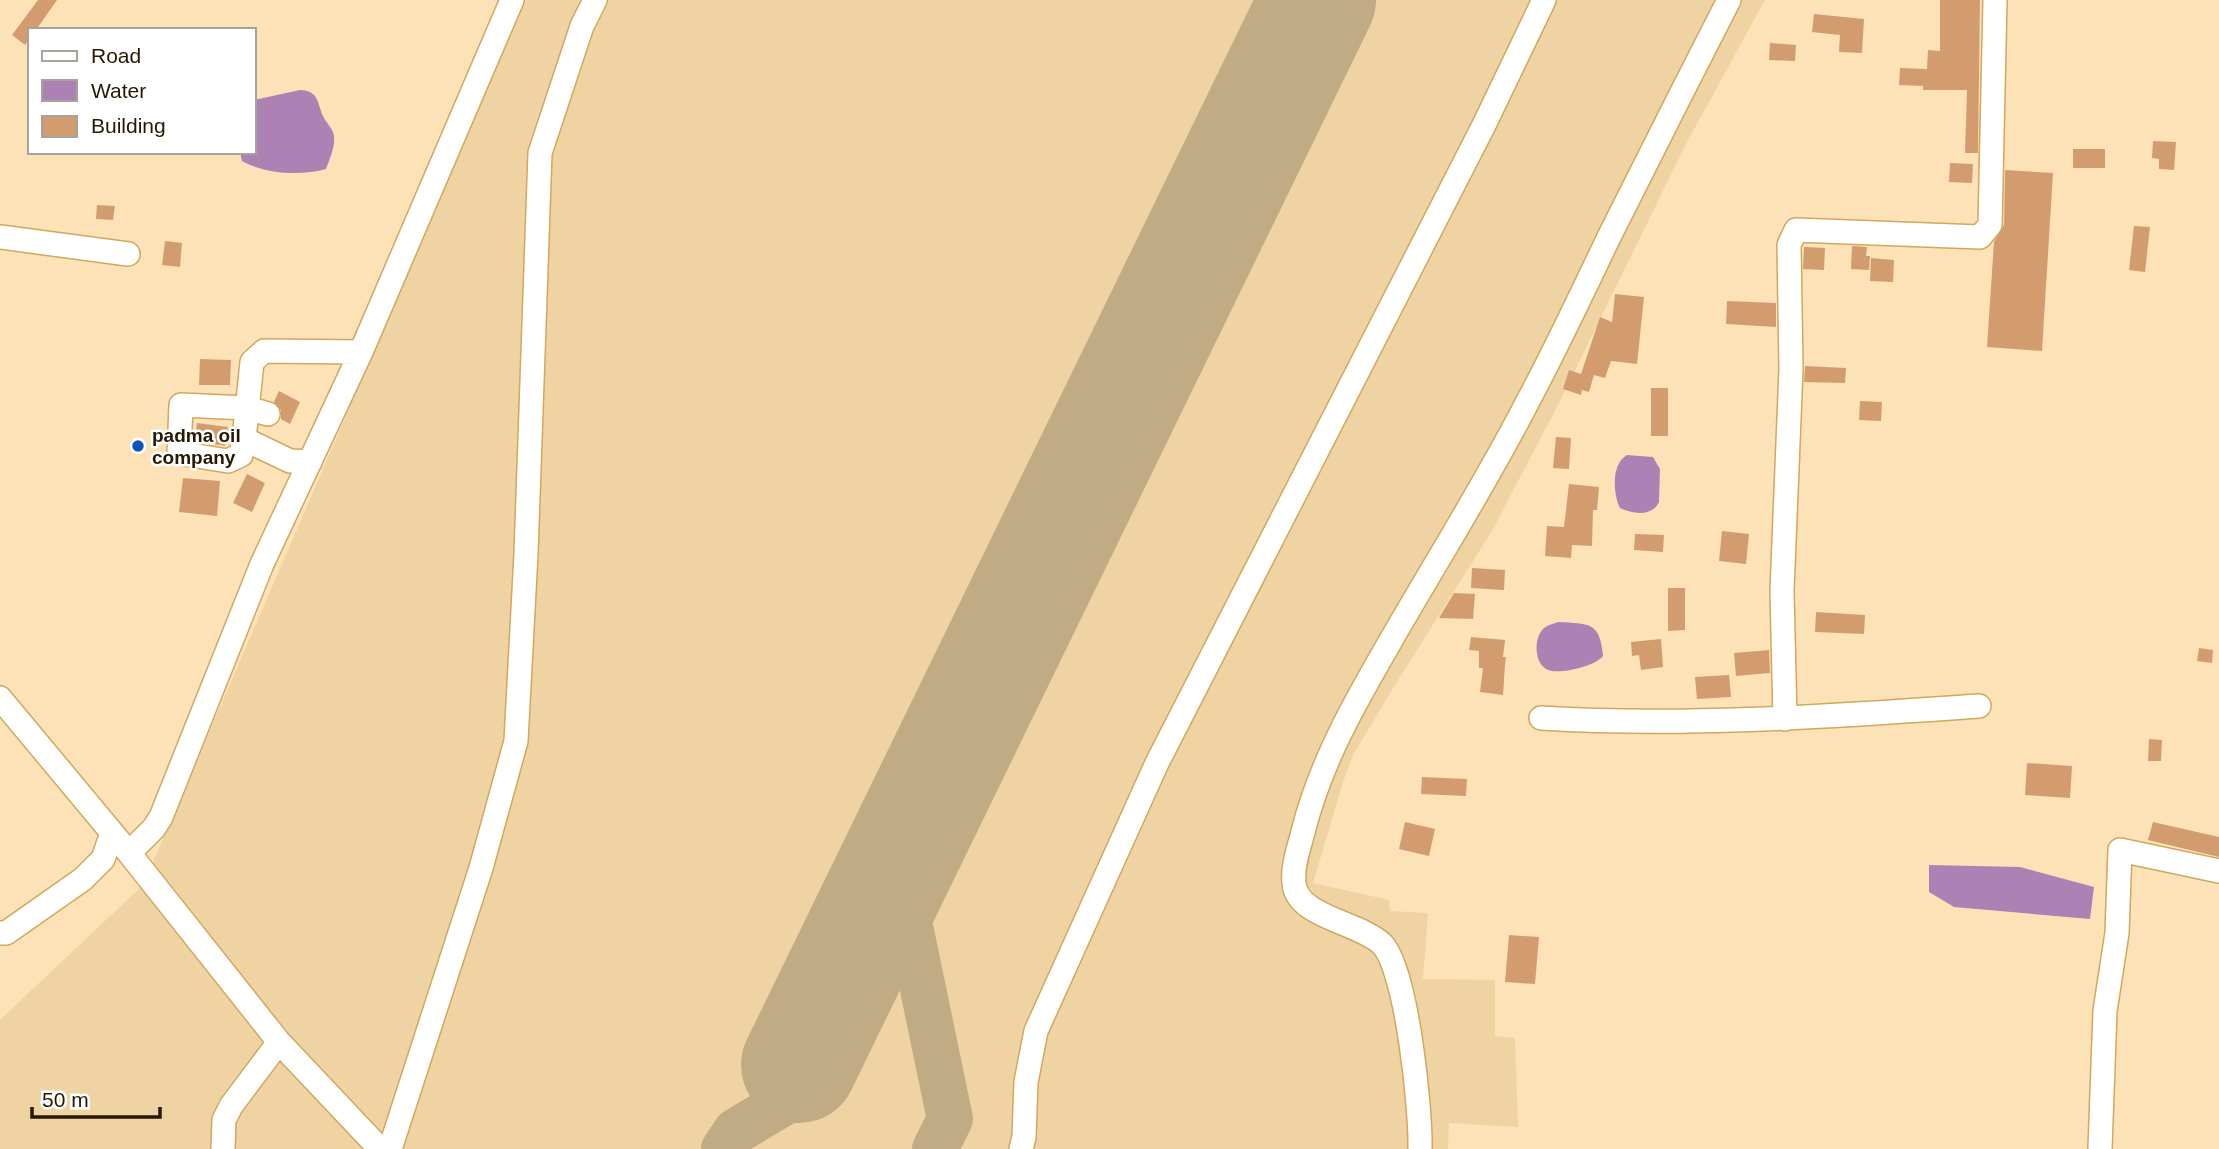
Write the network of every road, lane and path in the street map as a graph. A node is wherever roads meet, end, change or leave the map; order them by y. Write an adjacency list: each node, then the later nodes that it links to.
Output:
1 (512, 0): 8 (street)
2 (595, 0): 23 (street)
3 (1544, 0): 24 (street)
4 (1729, 0): 25 (street)
5 (1995, 0): 15 (street)
6 (0, 237): 7 (street)
7 (128, 254)
8 (361, 352): 9 (street); 11 (street)
9 (258, 411): 10 (street); 10 (street)
10 (244, 439): 11 (street)
11 (310, 463): 17 (street)
12 (0, 698): 16 (street)
13 (1979, 706): 15 (street)
14 (1541, 718): 15 (street)
15 (1785, 719)
16 (112, 833): 17 (street); 19 (street)
17 (129, 853): 20 (street)
18 (2219, 871): 26 (street)
19 (0, 933)
20 (279, 1042): 21 (street); 22 (street)
21 (223, 1149)
22 (380, 1149)
23 (390, 1149)
24 (1021, 1149)
25 (1420, 1149)
26 (2100, 1149)

